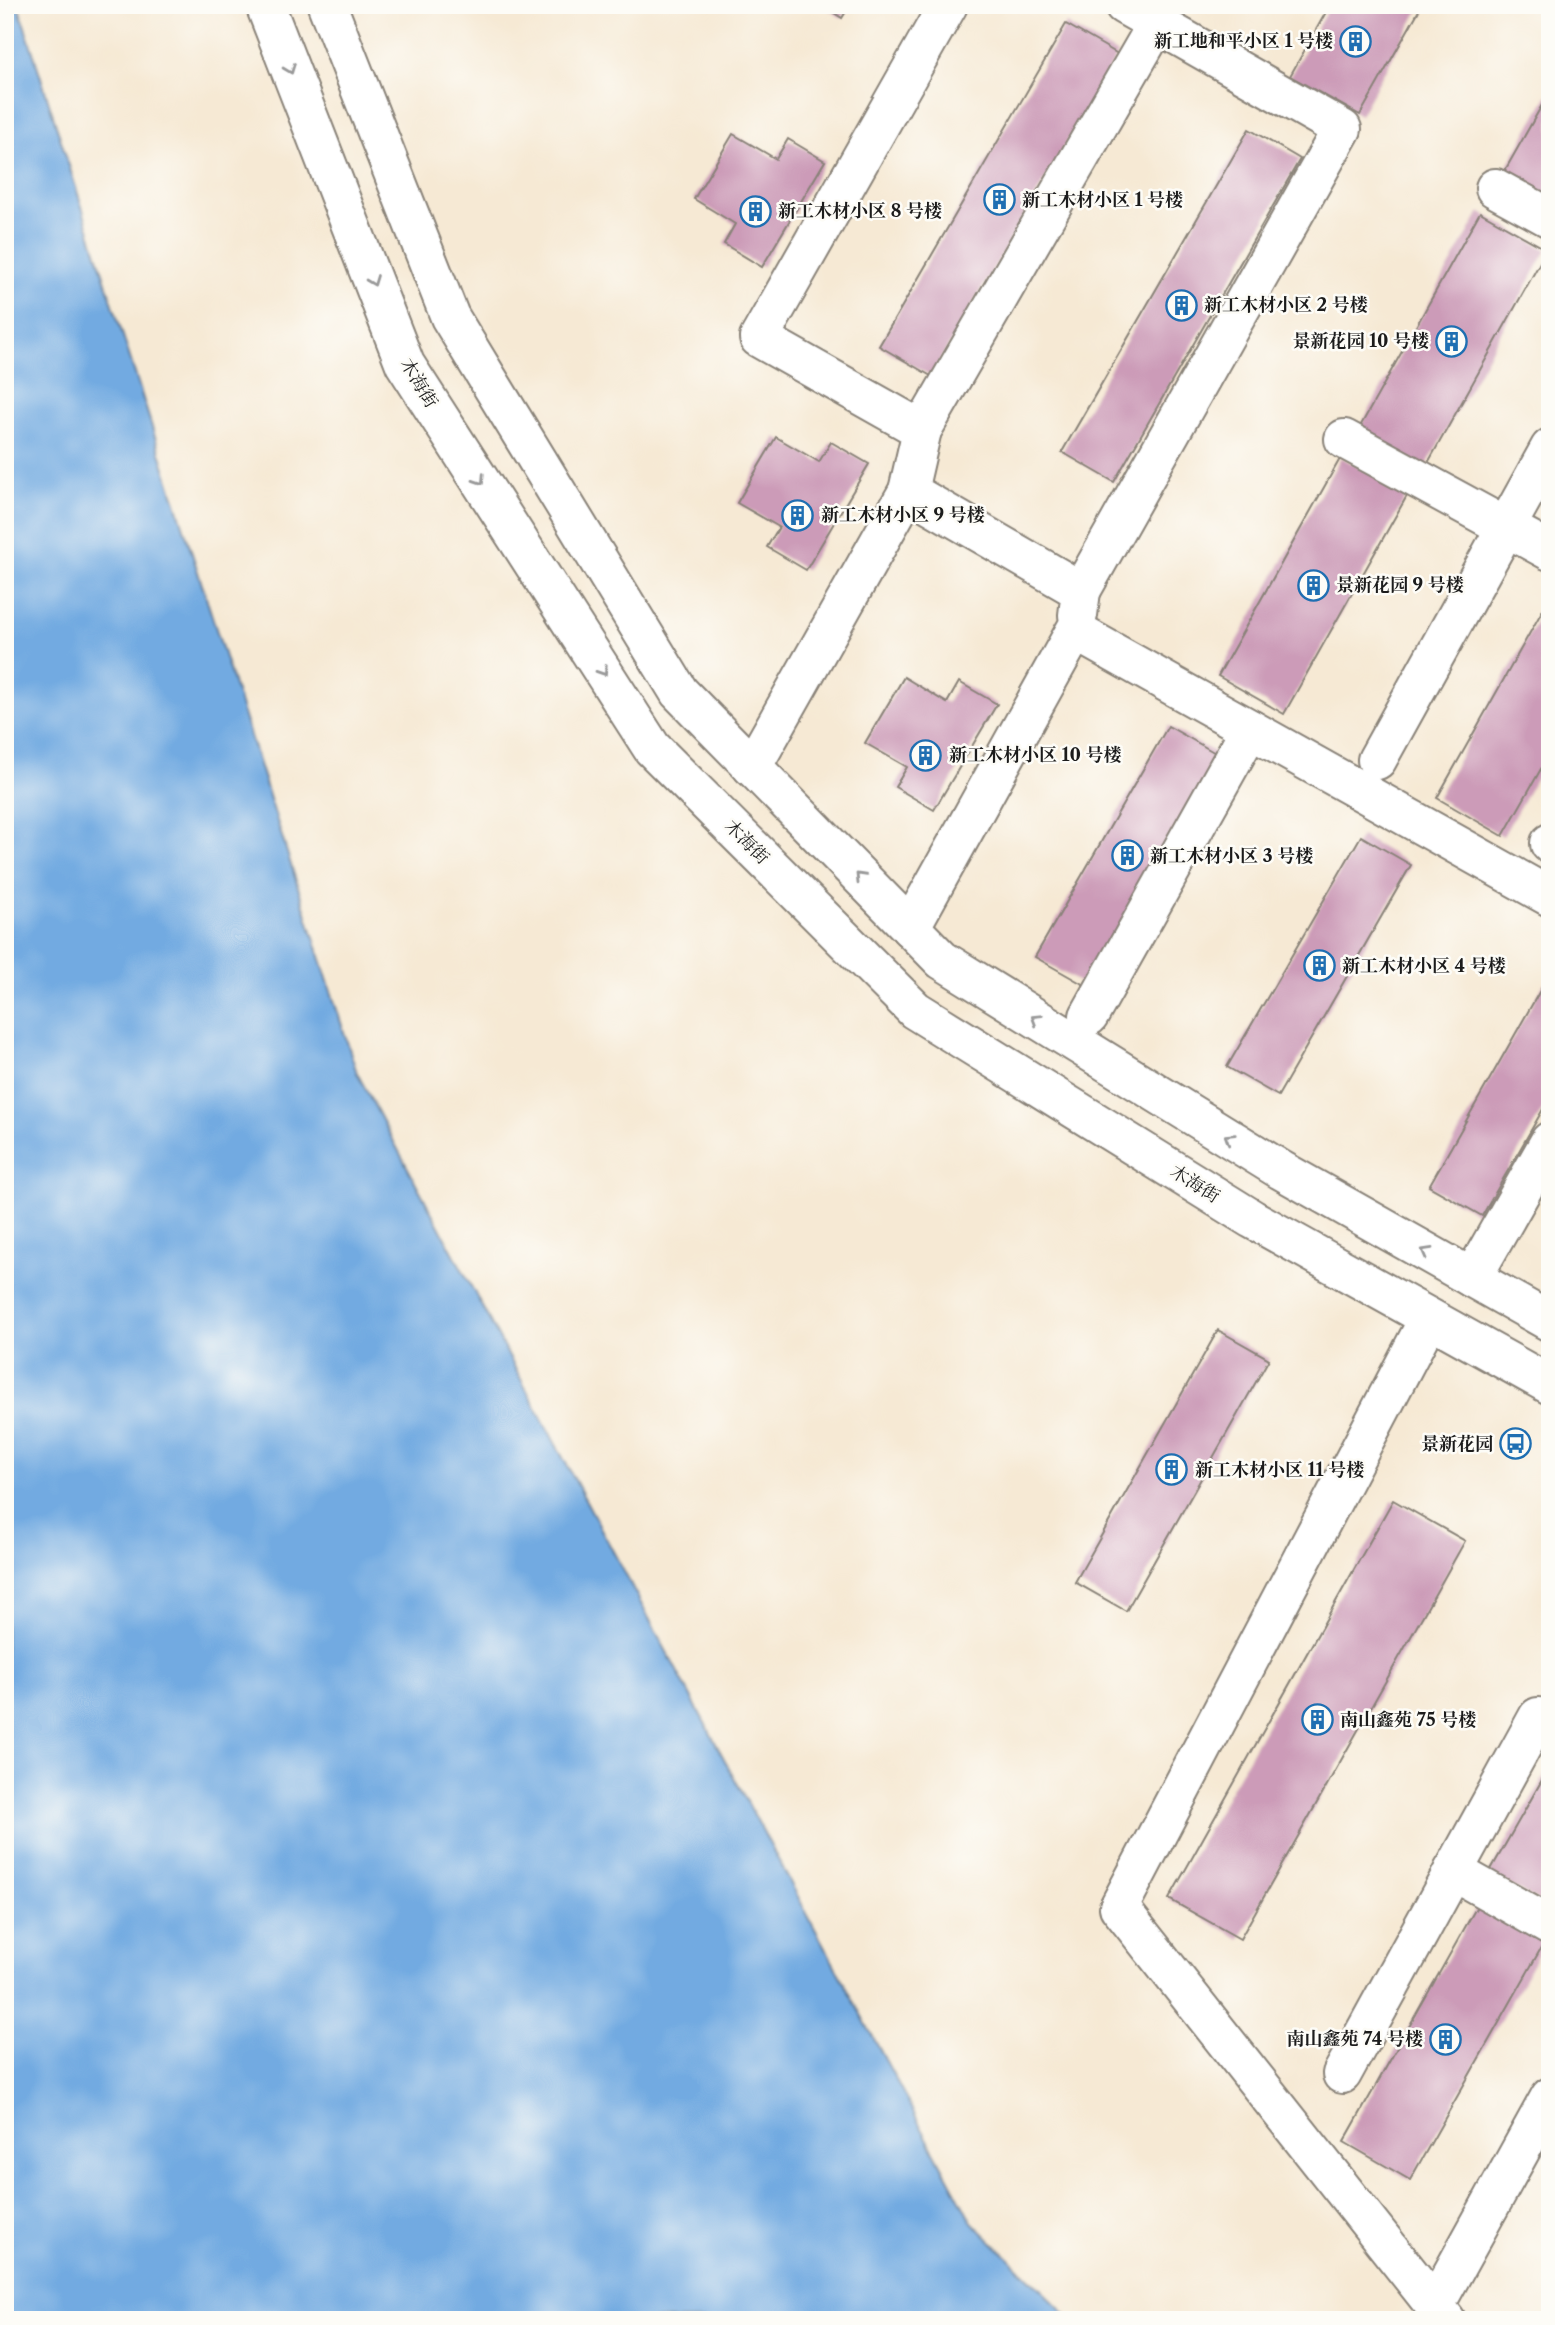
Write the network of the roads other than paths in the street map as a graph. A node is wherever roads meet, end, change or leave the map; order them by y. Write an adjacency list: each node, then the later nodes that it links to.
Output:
1 (265, 5): 24 (street, 木海街, one-way to 24)
2 (327, 5): 18 (street)
3 (948, 5): 8 (street)
4 (1124, 5): 5 (street)
5 (1157, 24): 8 (street); 14 (street)
6 (1495, 188): 7 (street)
7 (1550, 218)
8 (922, 430): 11 (street)
9 (1344, 439): 12 (street)
10 (1550, 448): 12 (street)
11 (908, 491): 14 (street); 18 (street)
12 (1506, 527): 13 (street); 17 (street)
13 (1550, 551)
14 (1081, 591): 15 (street)
15 (1075, 631): 16 (street); 20 (street)
16 (1250, 729): 19 (street); 21 (street)
17 (1377, 760)
18 (752, 767): 20 (street, one-way to 18)
19 (1550, 897)
20 (910, 928): 23 (street, one-way to 20)
21 (1089, 1016)
22 (1550, 1141): 23 (street)
23 (1472, 1278): 25 (street)
24 (1429, 1318): 26 (street, 木海街); 32 (street)
25 (1550, 1322)
26 (1550, 1385)
27 (1538, 1717): 28 (street)
28 (1453, 1871): 29 (street); 30 (street)
29 (1550, 1926)
30 (1342, 2074)
31 (1550, 2097): 32 (street)
32 (1441, 2312)

